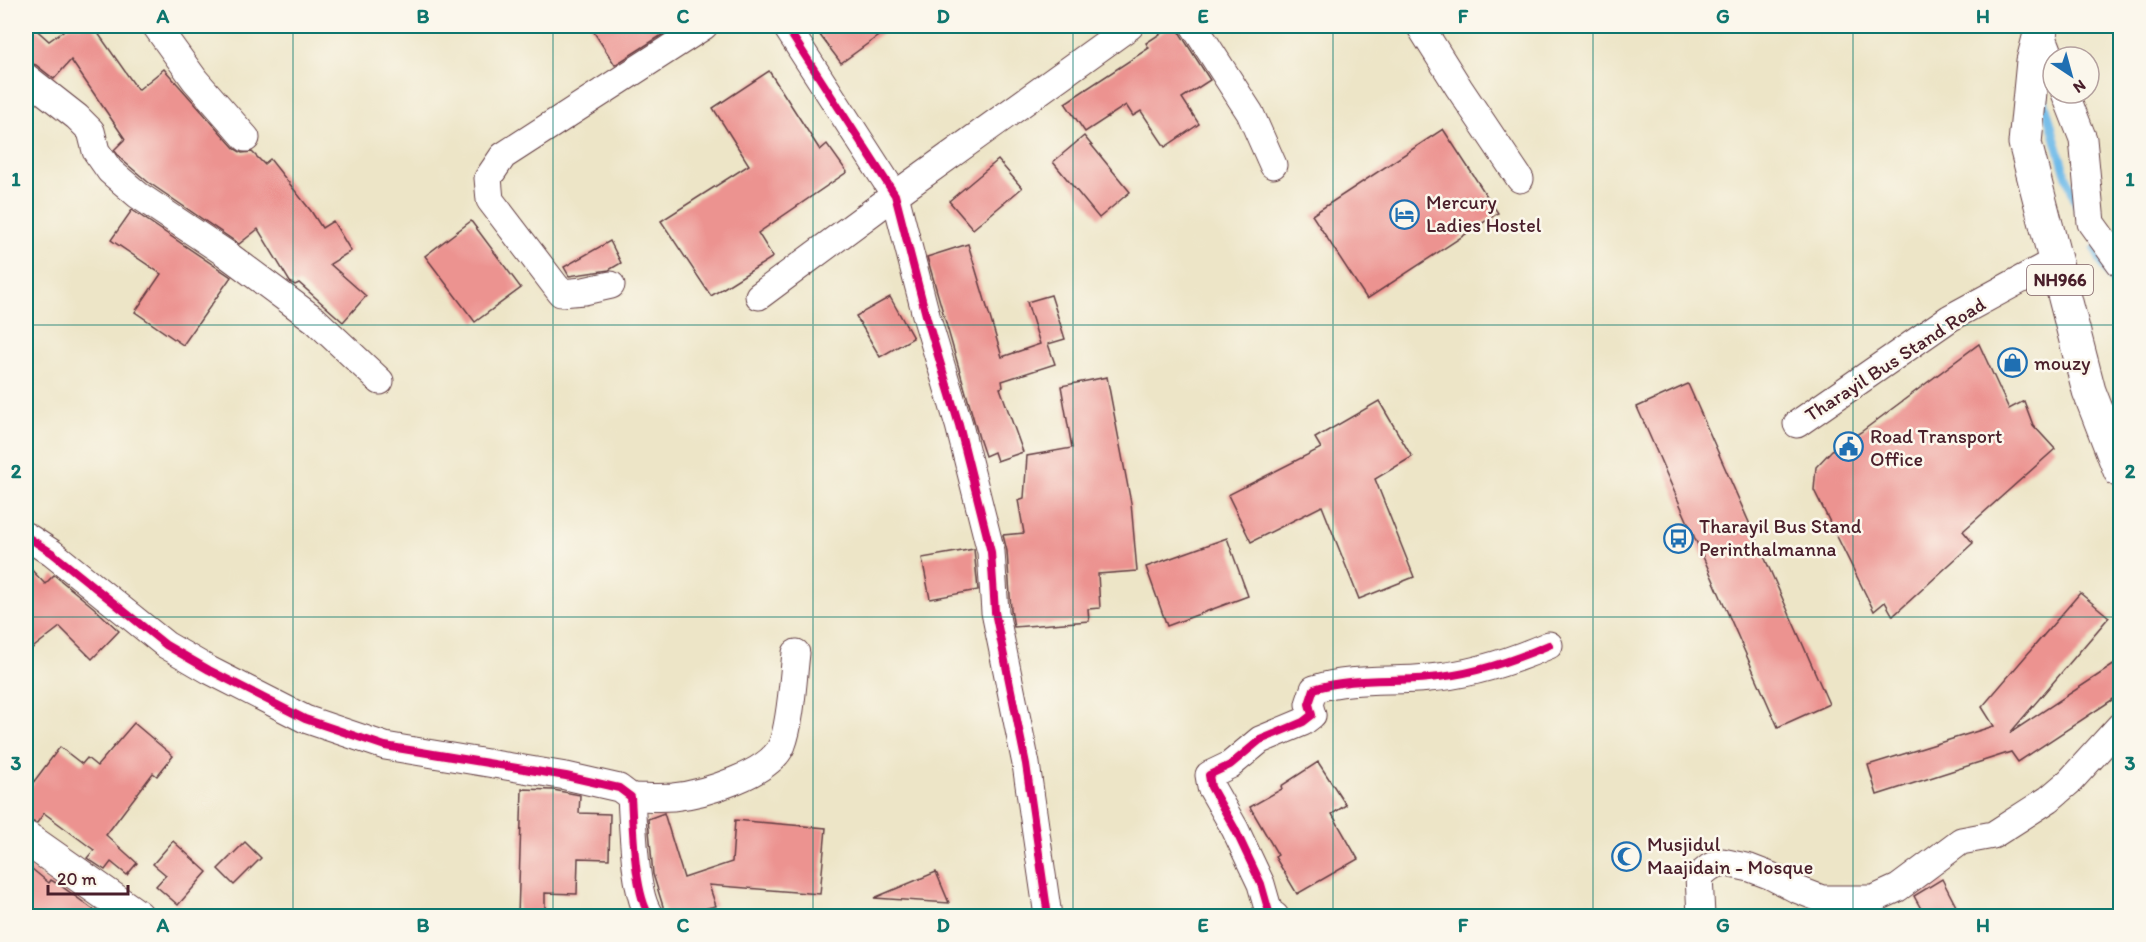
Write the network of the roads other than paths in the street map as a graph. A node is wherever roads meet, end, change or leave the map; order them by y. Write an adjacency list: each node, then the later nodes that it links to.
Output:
1 (156, 26): 10 (street)
2 (704, 26): 16 (street)
3 (786, 26): 13 (street)
4 (1130, 26): 13 (street)
5 (1194, 26): 11 (street)
6 (1420, 26): 12 (street)
7 (2040, 53): 14 (main road, NH966)
8 (26, 77): 18 (street)
9 (2070, 105): 15 (street)
10 (246, 138)
11 (1273, 165)
12 (1520, 179)
13 (895, 195): 17 (street); 29 (street)
14 (2055, 261): 19 (street, Tharayil Bus Stand Road); 20 (main road, NH966)
15 (2121, 263)
16 (611, 285)
17 (759, 296)
18 (380, 381)
19 (1797, 424)
20 (2121, 471)
21 (26, 536): 25 (street)
22 (1549, 645): 30 (street)
23 (796, 653): 25 (street)
24 (2121, 726): 31 (street)
25 (632, 797): 28 (street)
26 (26, 838): 27 (main road)
27 (136, 916)
28 (650, 916)
29 (1048, 916)
30 (1275, 916)
31 (1701, 916)

